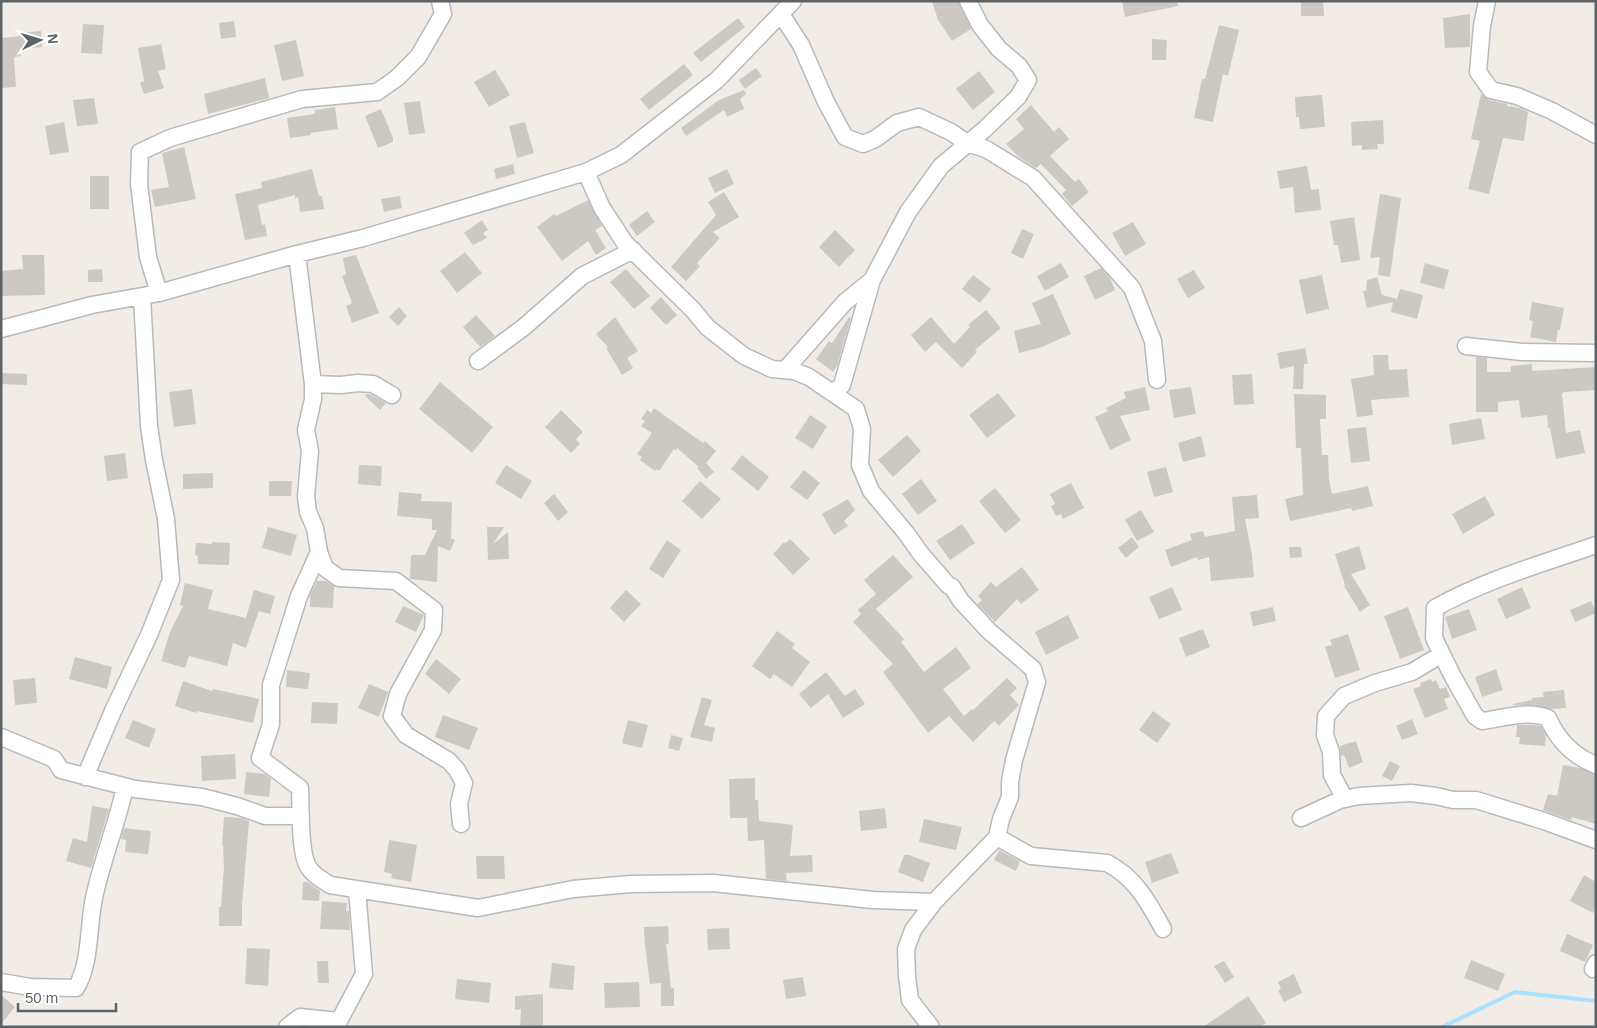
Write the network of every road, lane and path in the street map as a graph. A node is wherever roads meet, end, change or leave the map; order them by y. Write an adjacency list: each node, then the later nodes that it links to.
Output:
1 (440, 1): 12 (street)
2 (793, 1): 5 (street)
3 (968, 1): 7 (street)
4 (1487, 1): 6 (street)
5 (781, 14): 7 (street); 8 (street)
6 (1596, 135)
7 (967, 144): 11 (street); 19 (street)
8 (586, 172): 9 (street); 10 (street)
9 (633, 250): 17 (street); 18 (street)
10 (297, 254): 12 (street); 20 (street)
11 (872, 280): 18 (street); 21 (street)
12 (159, 292): 13 (street)
13 (142, 296): 14 (street); 28 (street)
14 (1, 329)
15 (1466, 346): 16 (street)
16 (1596, 353)
17 (478, 361)
18 (785, 370): 21 (street)
19 (1157, 380)
20 (314, 384): 22 (street); 24 (street)
21 (833, 393): 34 (street)
22 (392, 395)
23 (1596, 545): 25 (street)
24 (319, 552): 31 (street); 33 (street)
25 (1442, 654): 27 (street); 30 (street)
26 (1, 737): 28 (street)
27 (1596, 765)
28 (85, 777): 29 (street)
29 (124, 787): 31 (street); 39 (street)
30 (1344, 799): 32 (street); 35 (street)
31 (302, 816): 36 (street)
32 (1301, 818)
33 (461, 824)
34 (997, 837): 37 (street); 38 (street)
35 (1596, 840)
36 (357, 890): 37 (street); 40 (street)
37 (934, 902): 42 (street)
38 (1163, 929)
39 (1, 982)
40 (344, 1024): 41 (street)
41 (287, 1027)
42 (930, 1027)

